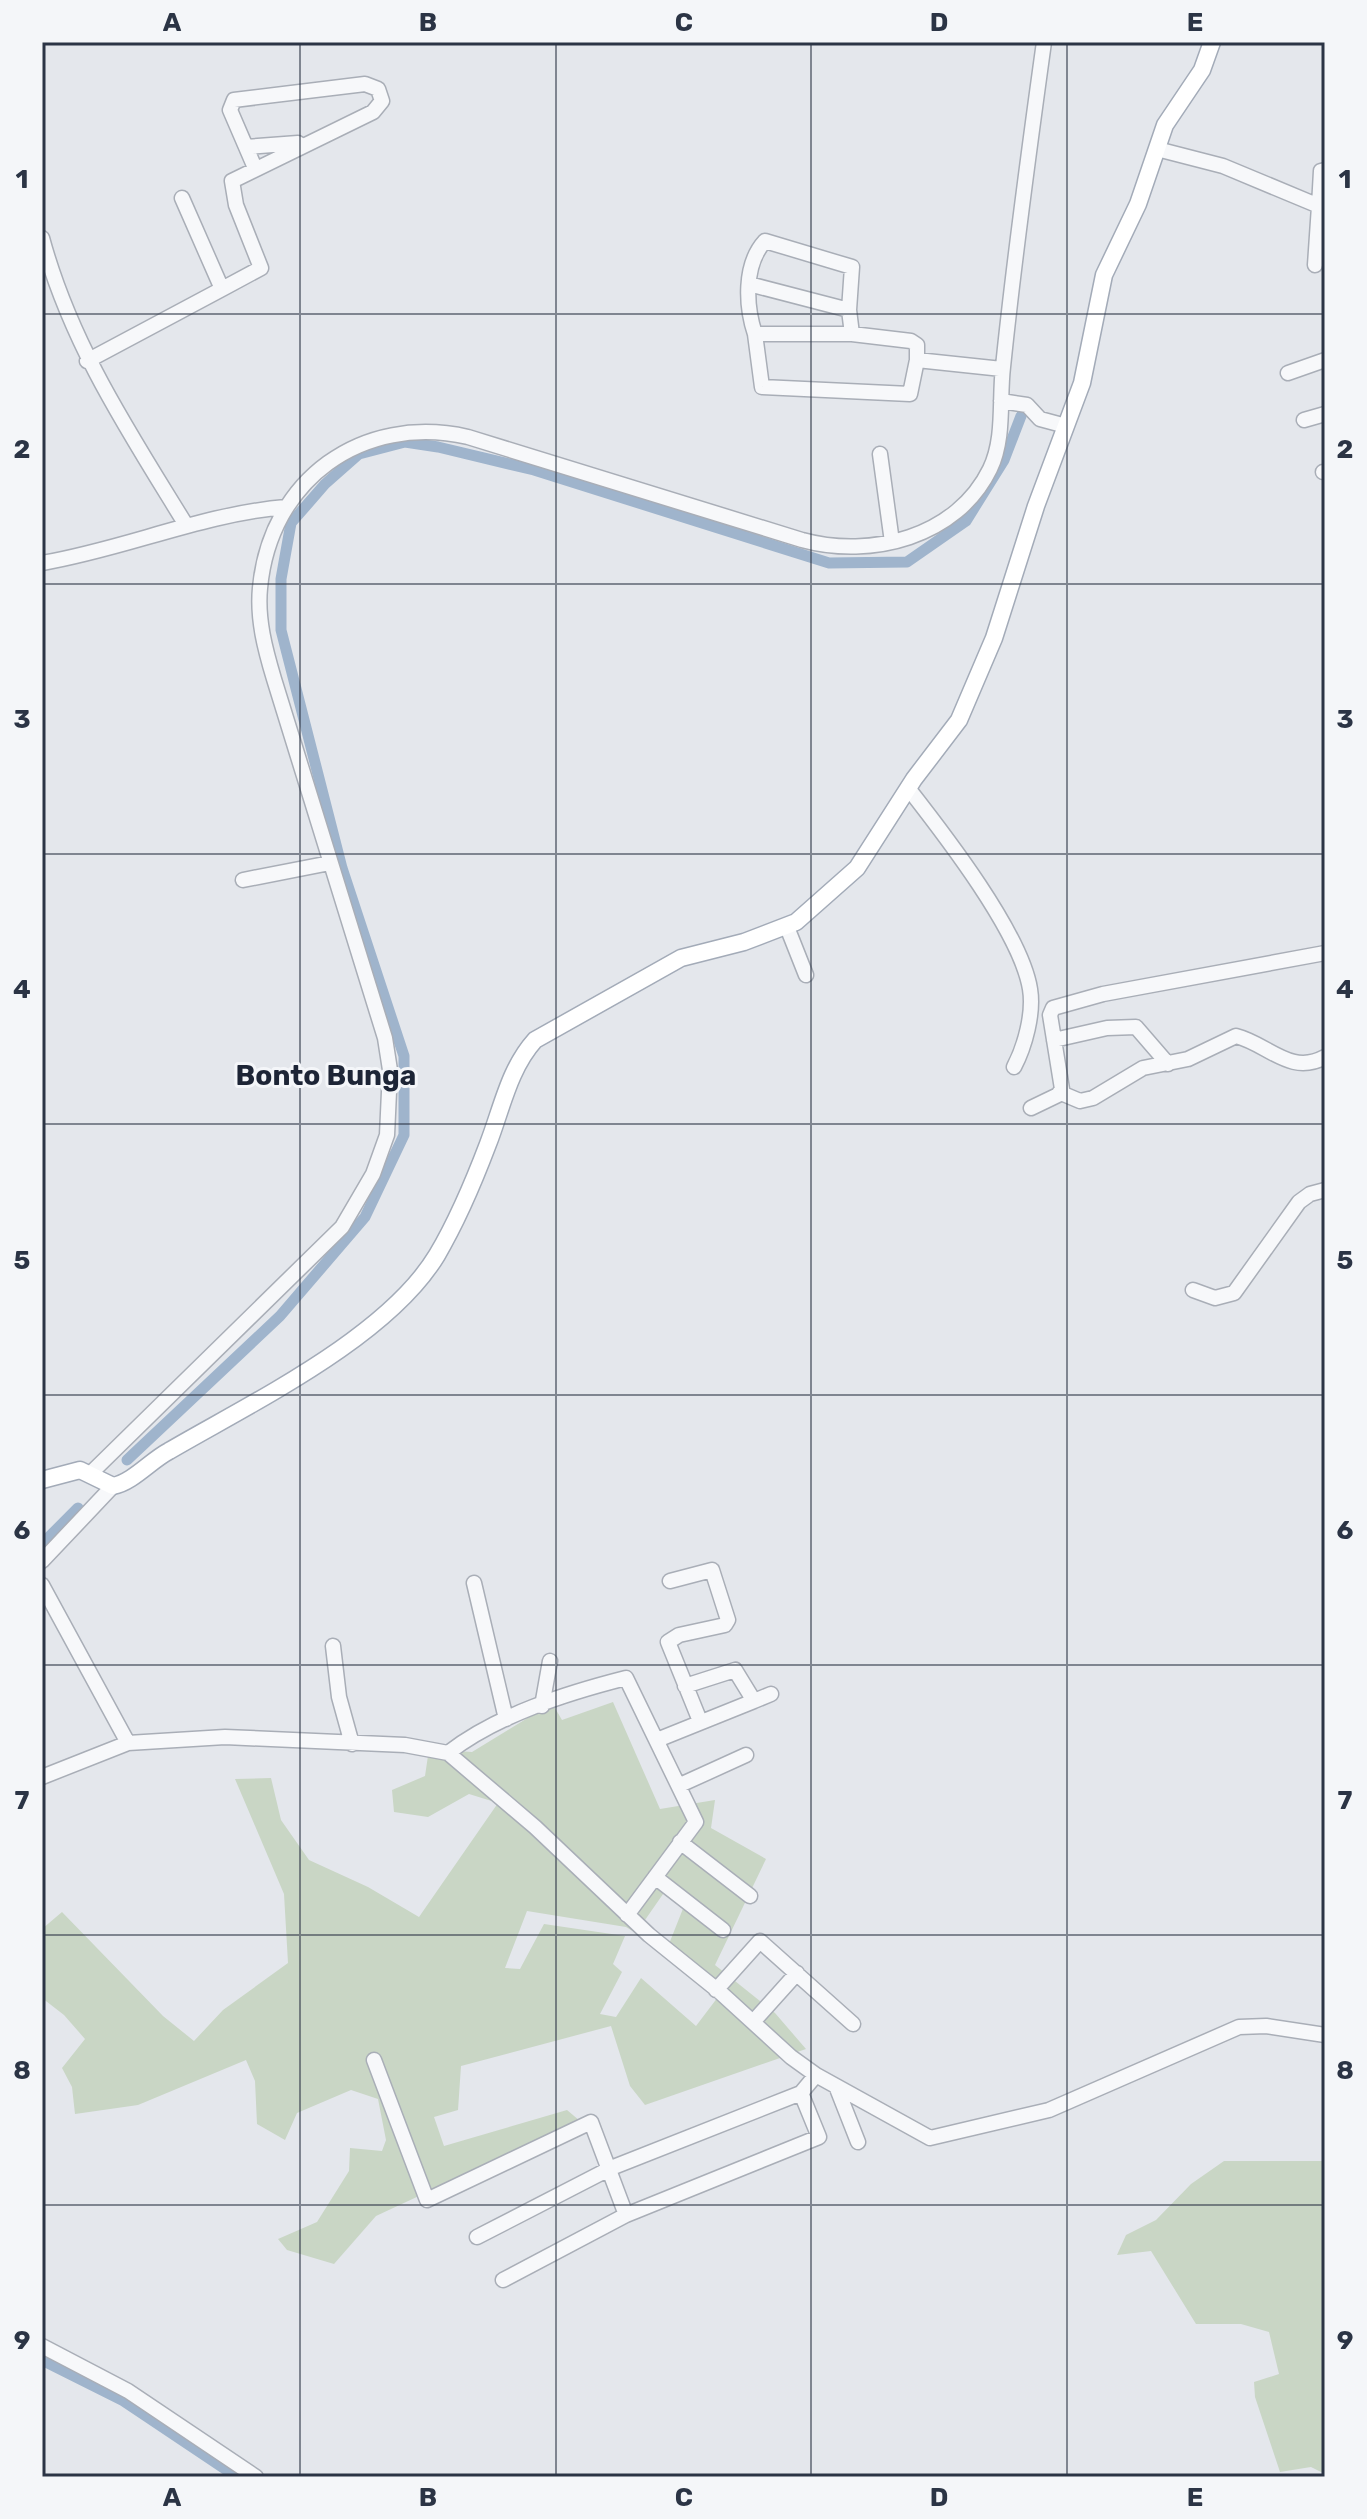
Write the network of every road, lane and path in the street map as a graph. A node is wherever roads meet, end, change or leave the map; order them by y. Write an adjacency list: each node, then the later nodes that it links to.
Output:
1 (1044, 42): 20 (street)
2 (1212, 42): 5 (main road)
3 (308, 143): 4 (street); 4 (street); 6 (street)
4 (246, 147): 6 (street)
5 (1157, 149): 9 (street); 25 (main road)
6 (255, 168): 13 (street)
7 (1325, 170): 9 (street)
8 (182, 198): 13 (street)
9 (1319, 206): 11 (street)
10 (42, 238): 19 (street)
11 (1315, 265)
12 (749, 284): 14 (street); 14 (street); 15 (street)
13 (222, 289): 19 (street)
14 (849, 310): 16 (street)
15 (755, 334): 16 (street); 17 (street)
16 (852, 334): 17 (street)
17 (917, 360): 20 (street)
18 (1325, 360): 21 (street)
19 (87, 361): 28 (street)
20 (1002, 369): 22 (street)
21 (1288, 373)
22 (1014, 403): 25 (street); 29 (street)
23 (1325, 414): 24 (street)
24 (1304, 420)
25 (1066, 426): 31 (main road)
26 (880, 454): 29 (street)
27 (286, 507): 28 (street); 29 (street); 32 (street)
28 (186, 525): 30 (street)
29 (892, 542)
30 (42, 563)
31 (908, 788): 34 (main road); 40 (street)
32 (330, 863): 33 (street); 45 (street)
33 (243, 880)
34 (787, 927): 36 (street); 47 (main road)
35 (1325, 953): 37 (street)
36 (806, 975)
37 (1054, 1040): 39 (street); 41 (street)
38 (1325, 1057): 39 (street)
39 (1168, 1064): 41 (street)
40 (1014, 1067)
41 (1061, 1093): 42 (street)
42 (1031, 1108)
43 (1325, 1190): 44 (street)
44 (1193, 1290)
45 (90, 1474): 46 (main road); 47 (main road)
46 (42, 1480)
47 (113, 1486): 48 (street)
48 (42, 1561)
49 (670, 1581): 54 (street)
50 (474, 1583): 58 (street)
51 (42, 1585): 61 (street)
52 (333, 1646): 62 (street)
53 (550, 1661): 57 (street)
54 (685, 1686): 56 (street); 59 (street)
55 (771, 1694): 56 (street)
56 (754, 1701): 59 (street)
57 (542, 1706): 58 (street); 60 (street)
58 (506, 1719): 63 (street)
59 (700, 1721): 60 (street)
60 (657, 1740): 66 (street)
61 (128, 1743): 62 (street); 65 (street)
62 (352, 1744): 63 (street)
63 (448, 1753): 70 (street)
64 (746, 1755): 66 (street)
65 (42, 1777)
66 (680, 1785): 67 (street)
67 (680, 1842): 68 (street); 69 (street)
68 (655, 1877): 70 (street); 71 (street)
69 (750, 1896)
70 (627, 1915): 73 (street)
71 (723, 1930)
72 (797, 1973): 73 (street); 74 (street); 75 (street)
73 (716, 1990): 74 (street)
74 (753, 2022): 78 (street)
75 (853, 2024)
76 (1325, 2035): 79 (street)
77 (374, 2060): 82 (street)
78 (816, 2075): 79 (street); 80 (street)
79 (836, 2086): 81 (street)
80 (801, 2093): 82 (street); 83 (street)
81 (858, 2142)
82 (611, 2168): 83 (street); 84 (street)
83 (626, 2215): 85 (street)
84 (477, 2237)
85 (503, 2280)
86 (42, 2346): 87 (street)
87 (256, 2477)

